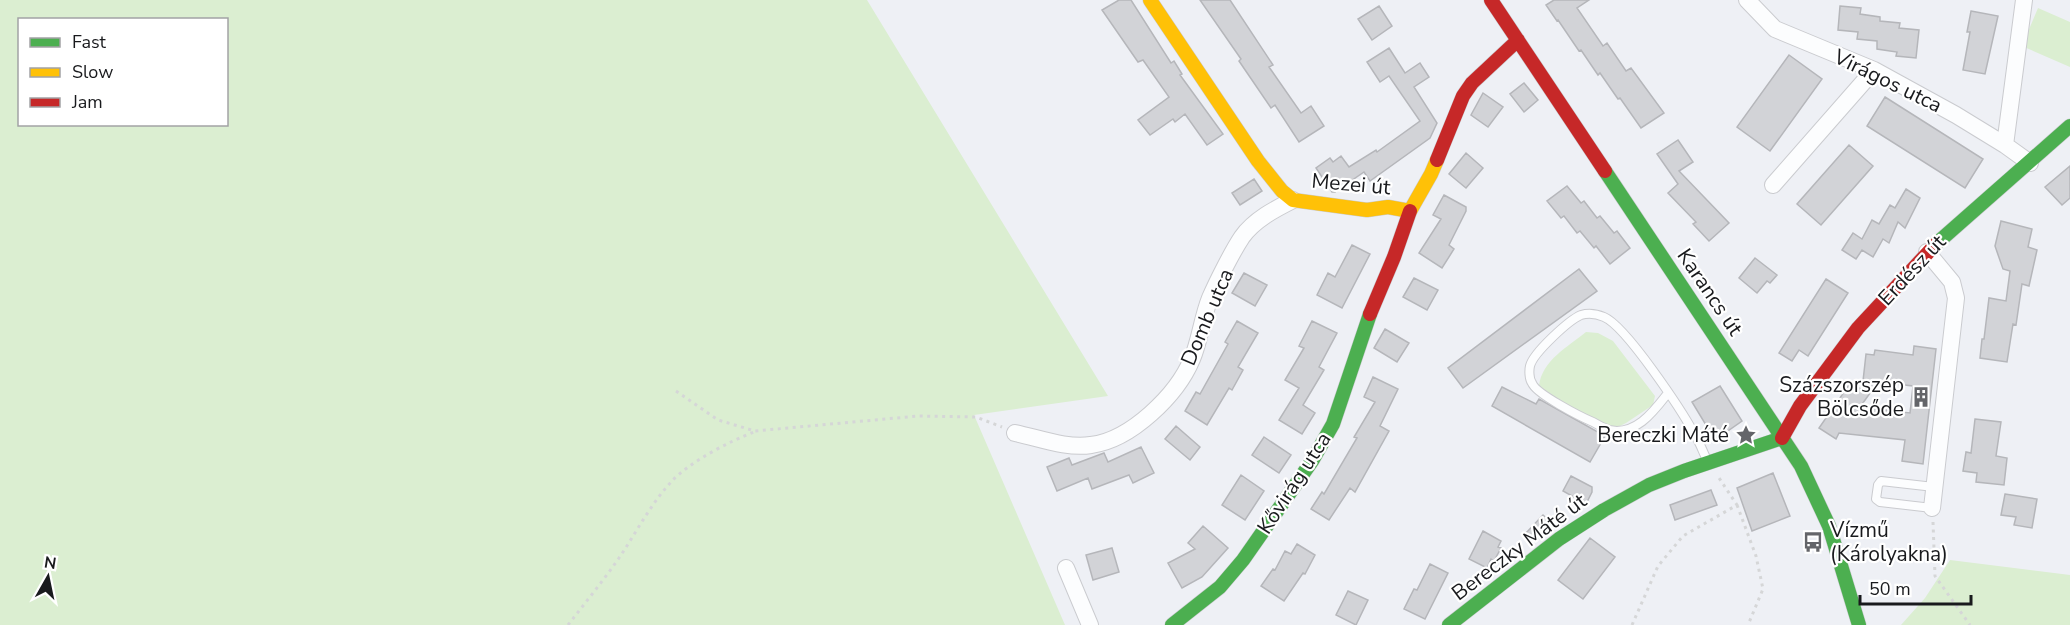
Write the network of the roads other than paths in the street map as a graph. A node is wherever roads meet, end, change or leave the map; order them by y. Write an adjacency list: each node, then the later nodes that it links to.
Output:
1 (1150, 0): 11 (street, Mezei út)
2 (1491, 0): 5 (street, Karancs út)
3 (1747, 0): 6 (street, Virágos utca)
4 (2024, 0): 8 (street)
5 (1518, 40): 12 (street, Mezei út); 16 (street, Karancs út)
6 (1874, 70): 8 (street, Virágos utca); 10 (street)
7 (2070, 126): 9 (street, Erdész út)
8 (2005, 145): 9 (street, Virágos utca)
9 (2030, 163): 13 (street, Erdész út)
10 (1773, 185)
11 (1293, 200): 12 (street, Mezei út); 15 (street, Domb utca)
12 (1410, 212): 22 (street, Kővirág utca)
13 (1927, 252): 16 (street, Erdész út); 18 (street)
14 (1668, 393): 14 (lane); 17 (lane)
15 (1015, 433)
16 (1782, 438): 17 (street, Bereczky Máté út); 24 (street, Karancs út)
17 (1708, 463): 23 (street, Bereczky Máté út)
18 (1934, 487): 19 (street); 19 (lane)
19 (1932, 508)
20 (1066, 568): 21 (street)
21 (1090, 625)
22 (1172, 625)
23 (1449, 625)
24 (1859, 625)

